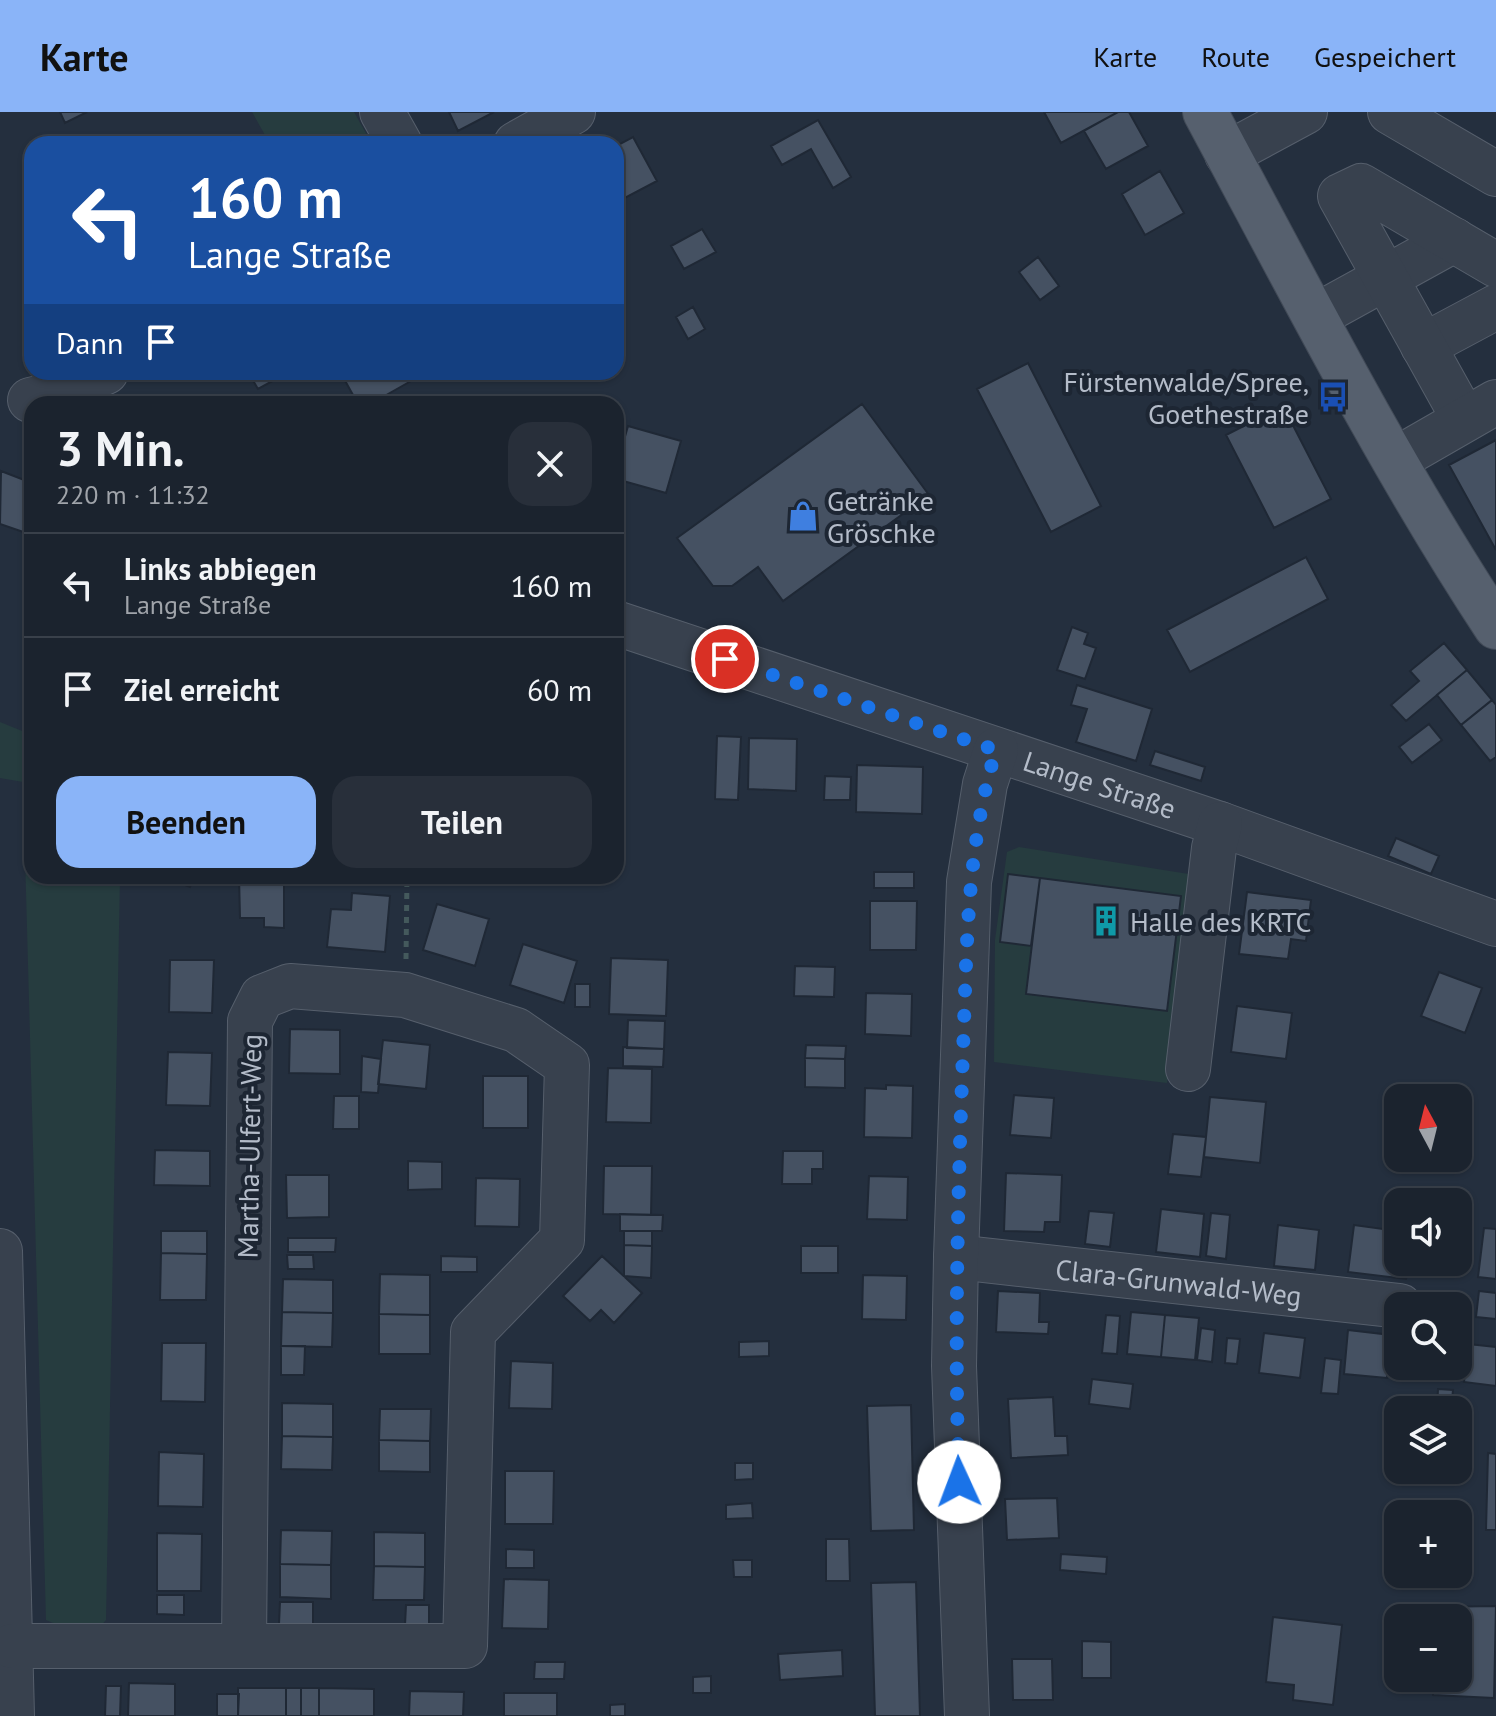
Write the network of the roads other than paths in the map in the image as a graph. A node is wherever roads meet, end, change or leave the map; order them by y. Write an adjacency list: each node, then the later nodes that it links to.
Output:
1 (382, 112): 6 (street)
2 (573, 112): 7 (street)
3 (1205, 112): 8 (main road)
4 (1305, 112): 8 (street)
5 (1390, 112): 9 (street)
6 (396, 136)
7 (530, 136)
8 (1227, 154): 14 (main road)
9 (1496, 174)
10 (1454, 240): 11 (street); 12 (street); 12 (street)
11 (1496, 265)
12 (1385, 278): 14 (street); 15 (street)
13 (1496, 307): 15 (street)
14 (1316, 316): 19 (main road)
15 (1423, 346): 18 (street)
16 (88, 380): 17 (street)
17 (43, 396)
18 (1480, 411): 19 (street)
19 (1395, 460): 21 (main road)
20 (624, 626): 22 (street, Lange Straße)
21 (1496, 627)
22 (996, 750): 23 (street, Lange Straße); 27 (street)
23 (1220, 824): 24 (street, Lange Straße); 25 (street)
24 (1496, 924)
25 (1188, 1069)
26 (0, 1251): 30 (street)
27 (956, 1257): 28 (street, Clara-Grunwald-Weg); 32 (street)
28 (1384, 1304)
29 (244, 1644): 29 (street, Martha-Ulfert-Weg); 30 (street, Martha-Ulfert-Weg)
30 (12, 1646): 31 (street)
31 (12, 1716)
32 (967, 1716)

